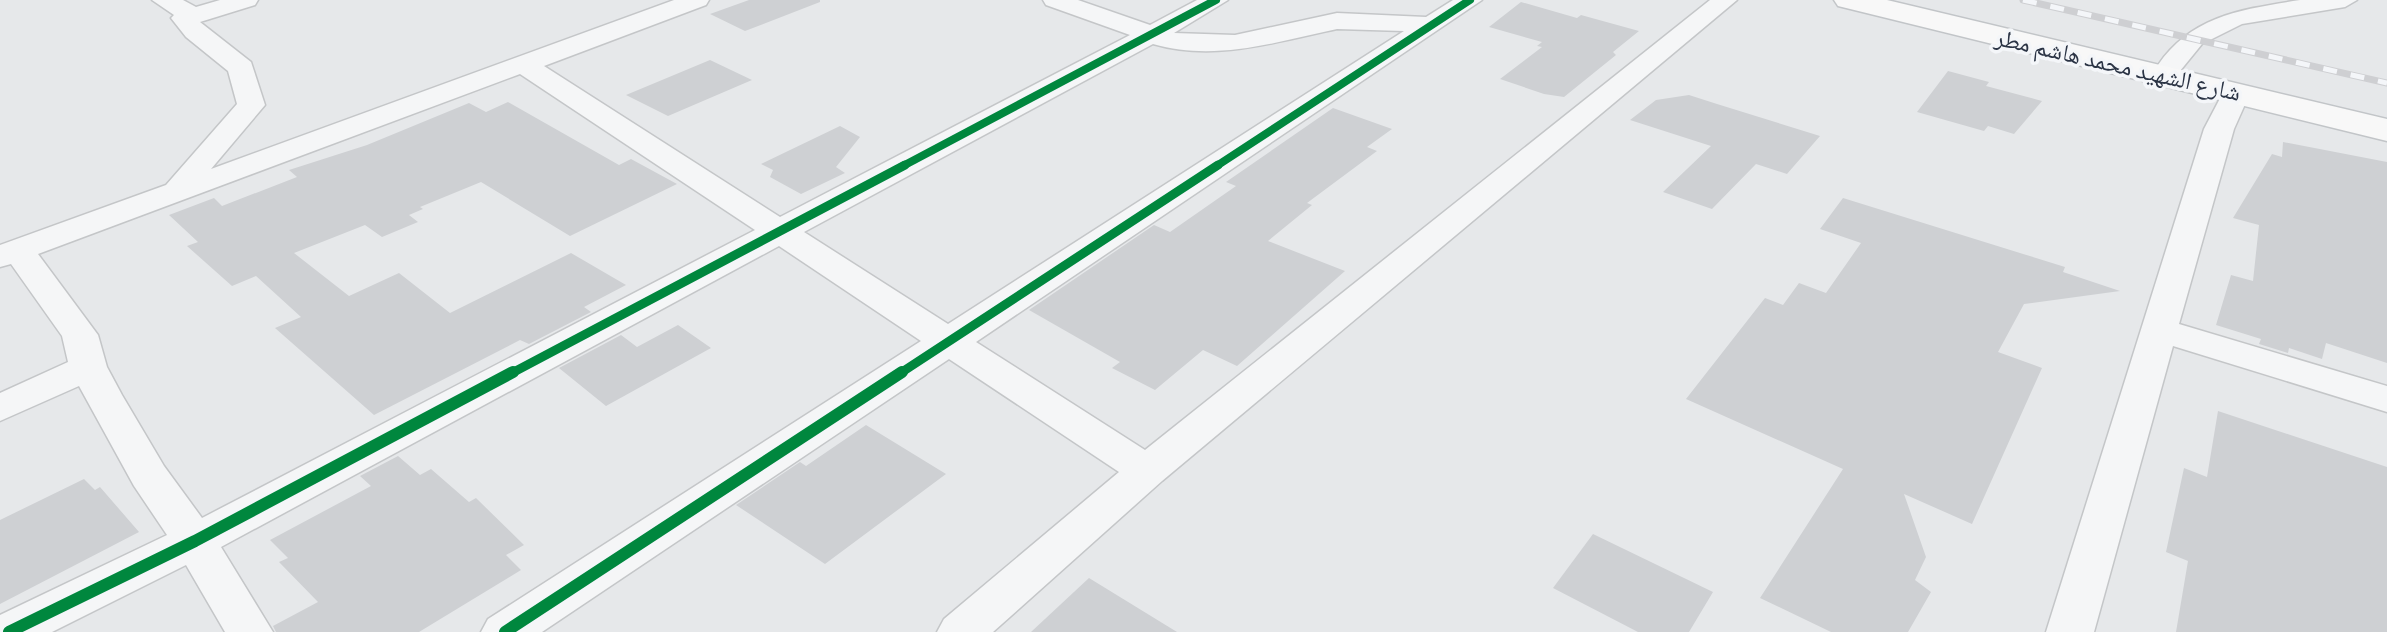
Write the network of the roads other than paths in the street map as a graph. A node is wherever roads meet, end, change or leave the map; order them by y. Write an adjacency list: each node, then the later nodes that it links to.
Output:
1 (164, 0): 11 (street)
2 (246, 0): 11 (street)
3 (1055, 0): 13 (street)
4 (1216, 0): 13 (street)
5 (1470, 0): 12 (street)
6 (1725, 0): 27 (street)
7 (1849, 0): 16 (main road, شارع الشهيد محمد هاشم مطر)
8 (1901, 0): 15 (main road, شارع الشهيد محمد هاشم مطر)
9 (2345, 0): 15 (street)
10 (687, 1): 14 (street)
11 (194, 16): 19 (street)
12 (1432, 25): 13 (street); 23 (street)
13 (1152, 34): 20 (street)
14 (523, 64): 19 (street); 20 (street)
15 (2171, 65): 17 (main road, شارع الشهيد محمد هاشم مطر)
16 (2236, 93): 18 (main road, شارع الشهيد محمد هاشم مطر); 22 (street)
17 (2387, 116)
18 (2387, 130)
19 (177, 188): 21 (street)
20 (782, 233): 23 (street); 28 (street)
21 (9, 253): 24 (street)
22 (2160, 330): 25 (street); 33 (street)
23 (949, 342): 27 (street); 31 (street)
24 (88, 367): 26 (street); 28 (street)
25 (2387, 399)
26 (0, 408)
27 (1147, 471): 32 (street)
28 (195, 541): 29 (street); 30 (street)
29 (9, 632)
30 (249, 632)
31 (505, 632)
32 (961, 632)
33 (2070, 632)

